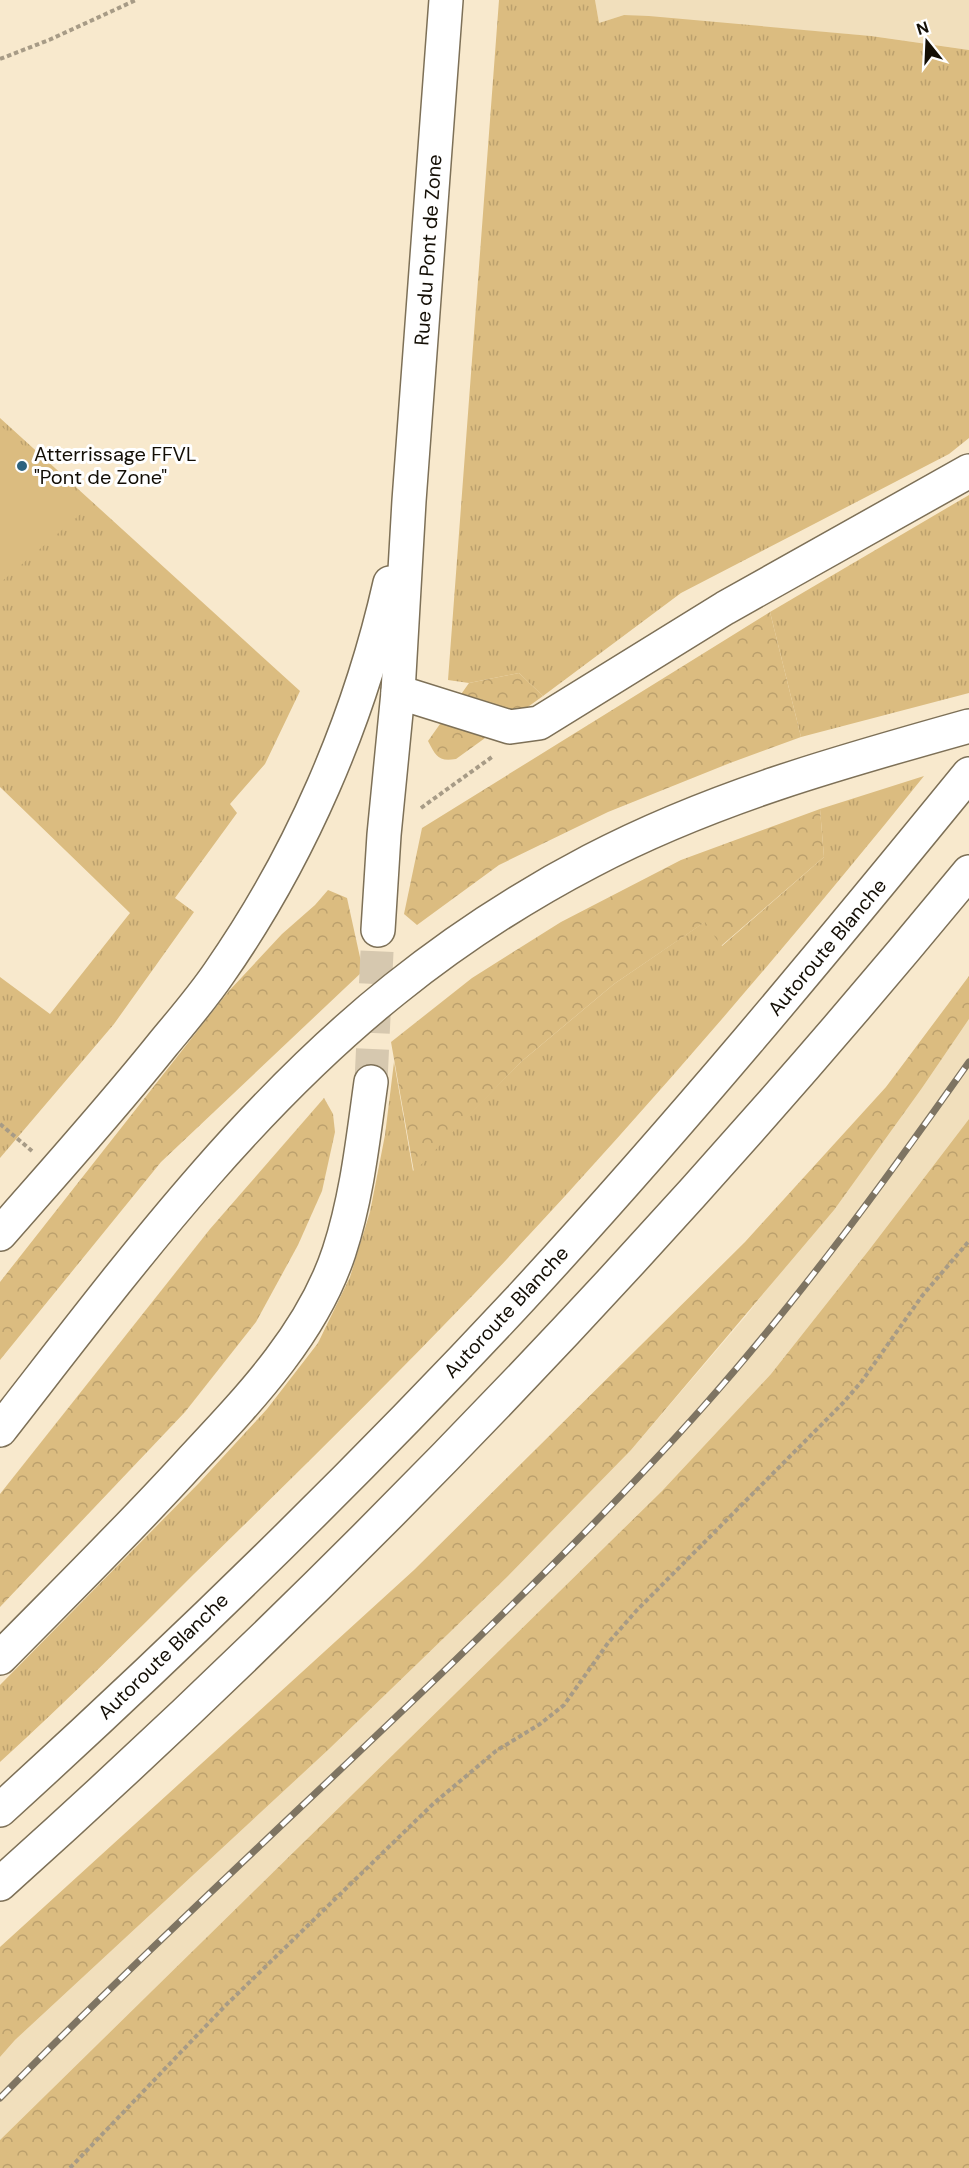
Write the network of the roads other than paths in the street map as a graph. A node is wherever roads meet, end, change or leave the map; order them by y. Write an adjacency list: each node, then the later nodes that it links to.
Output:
1 (446, 0): 3 (main road, Rue du Pont de Zone)
2 (969, 471): 4 (main road)
3 (409, 501): 4 (main road); 10 (main road)
4 (398, 692): 8 (main road)
5 (969, 726): 11 (main road)
6 (969, 774): 13 (main road, Autoroute Blanche)
7 (969, 872): 14 (main road)
8 (378, 930)
9 (370, 1082): 12 (main road)
10 (0, 1234)
11 (0, 1430)
12 (0, 1658)
13 (0, 1810)
14 (0, 1884)

